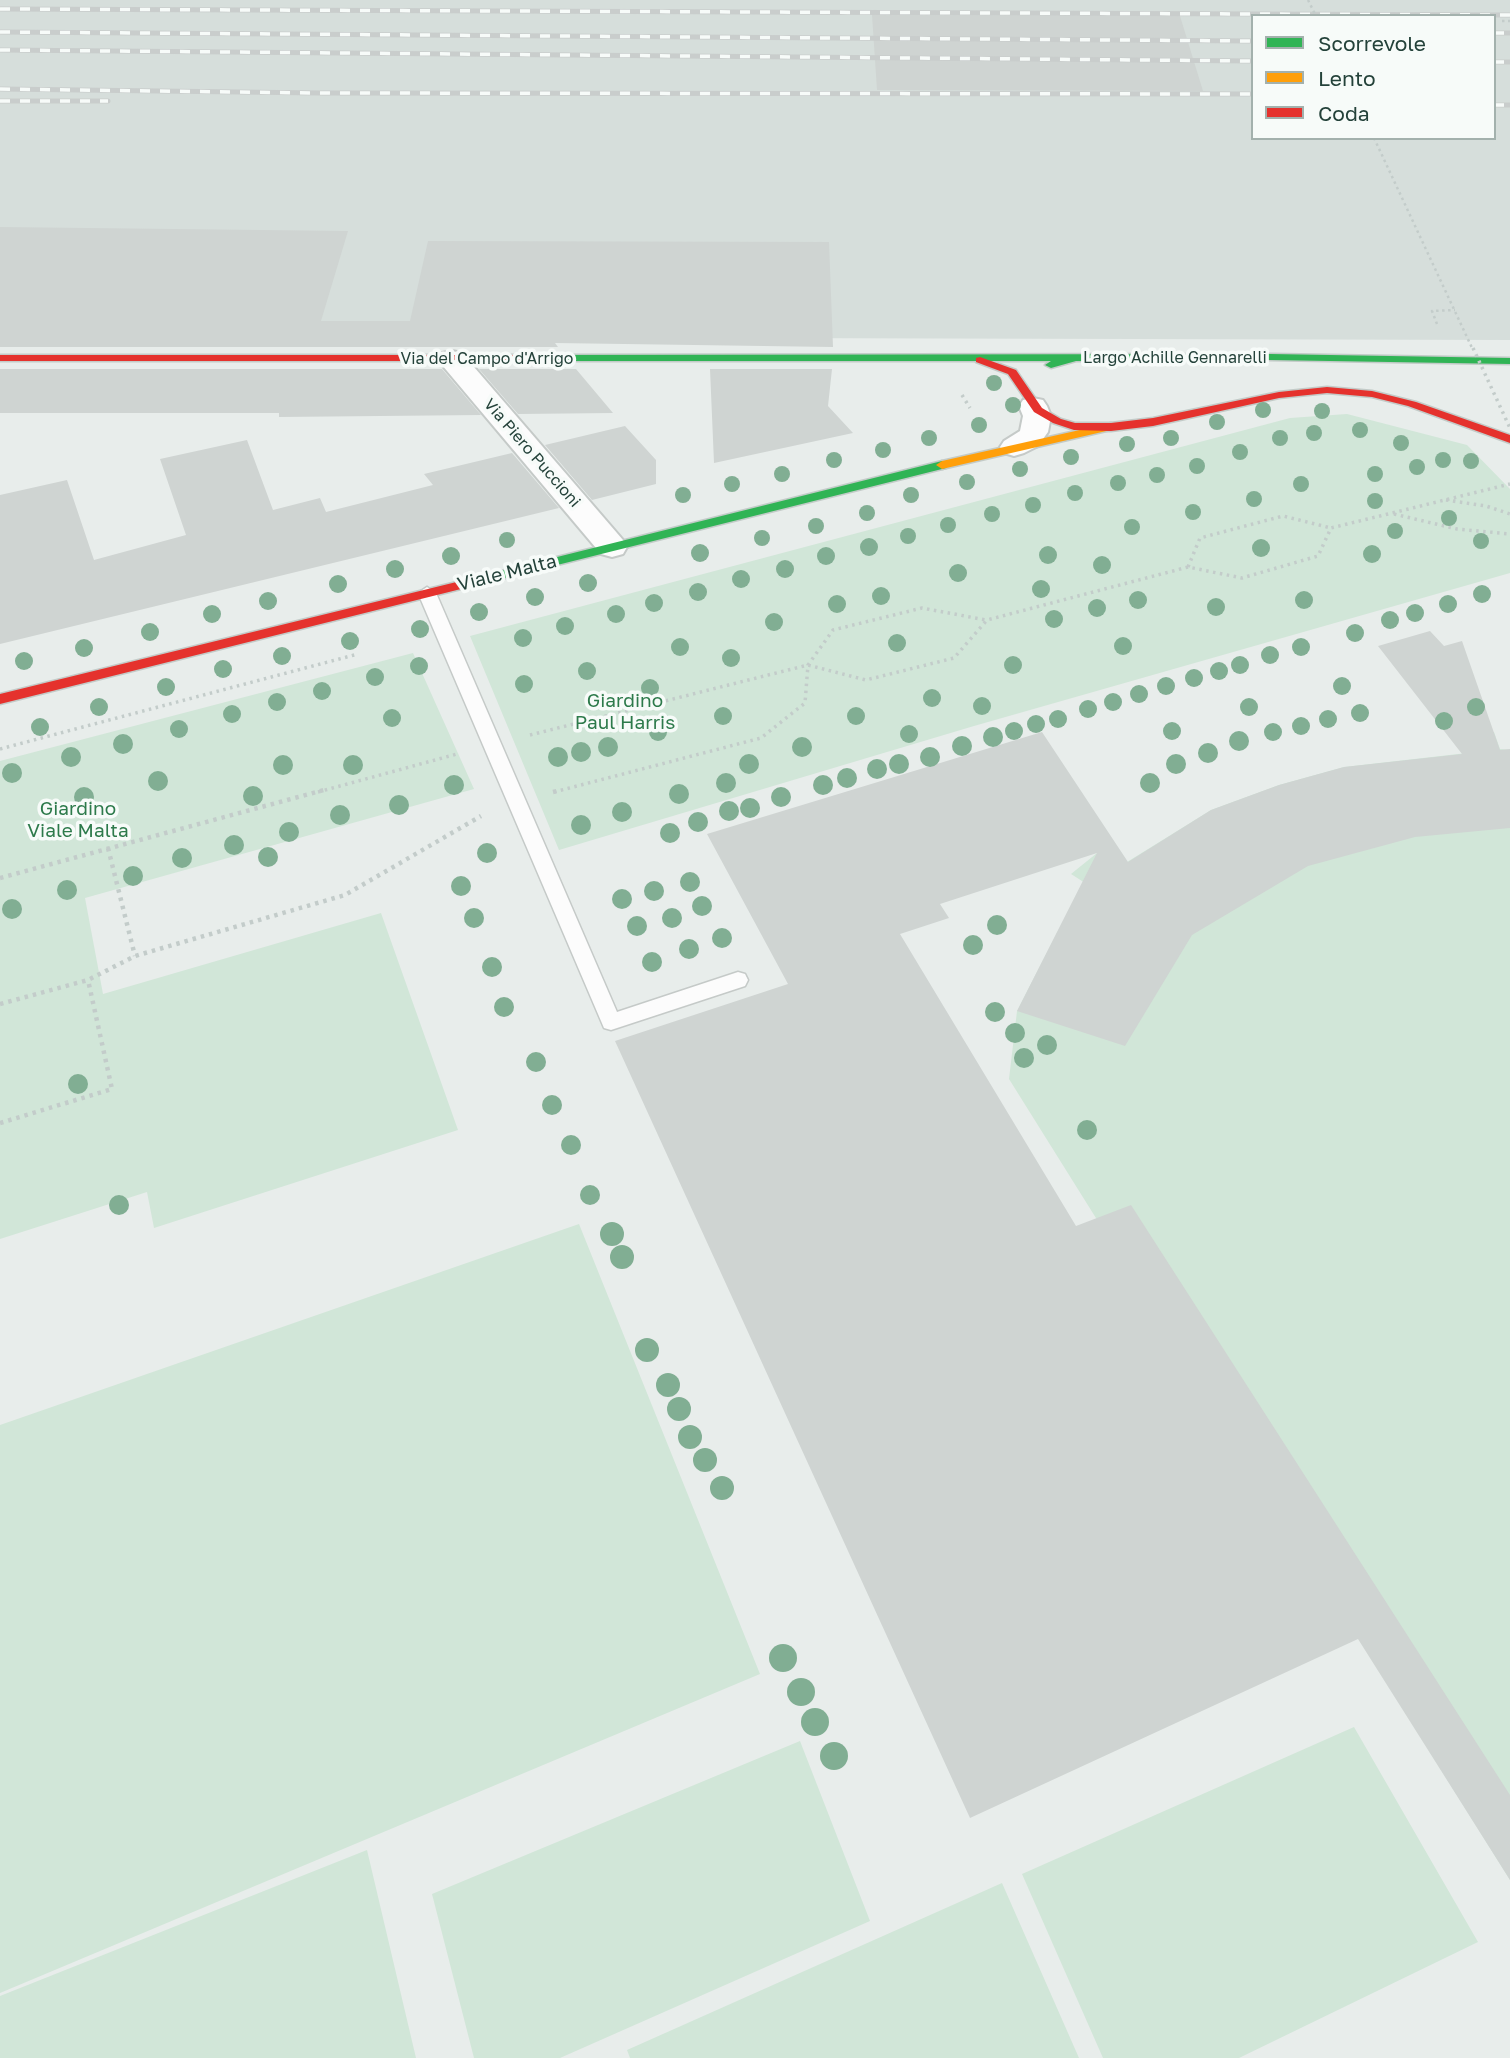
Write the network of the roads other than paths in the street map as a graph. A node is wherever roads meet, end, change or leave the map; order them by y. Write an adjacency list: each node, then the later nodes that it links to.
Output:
1 (0, 358): 3 (street, Via del Campo d'Arrigo)
2 (1075, 358): 4 (street, Via del Campo d'Arrigo); 5 (street, Largo Achille Gennarelli); 6 (street, Largo Achille Gennarelli)
3 (452, 359): 4 (street, Via del Campo d'Arrigo); 10 (street, Via Piero Puccioni)
4 (975, 359): 6 (street, Via del Campo d'Arrigo)
5 (1510, 361)
6 (1031, 400): 7 (street); 9 (street)
7 (1111, 427): 8 (street); 9 (street, Viale Malta)
8 (1510, 439)
9 (1014, 447): 10 (street, Viale Malta)
10 (612, 547): 11 (street, Viale Malta)
11 (427, 593): 12 (street, Viale Malta); 13 (lane)
12 (0, 699)
13 (738, 980)

